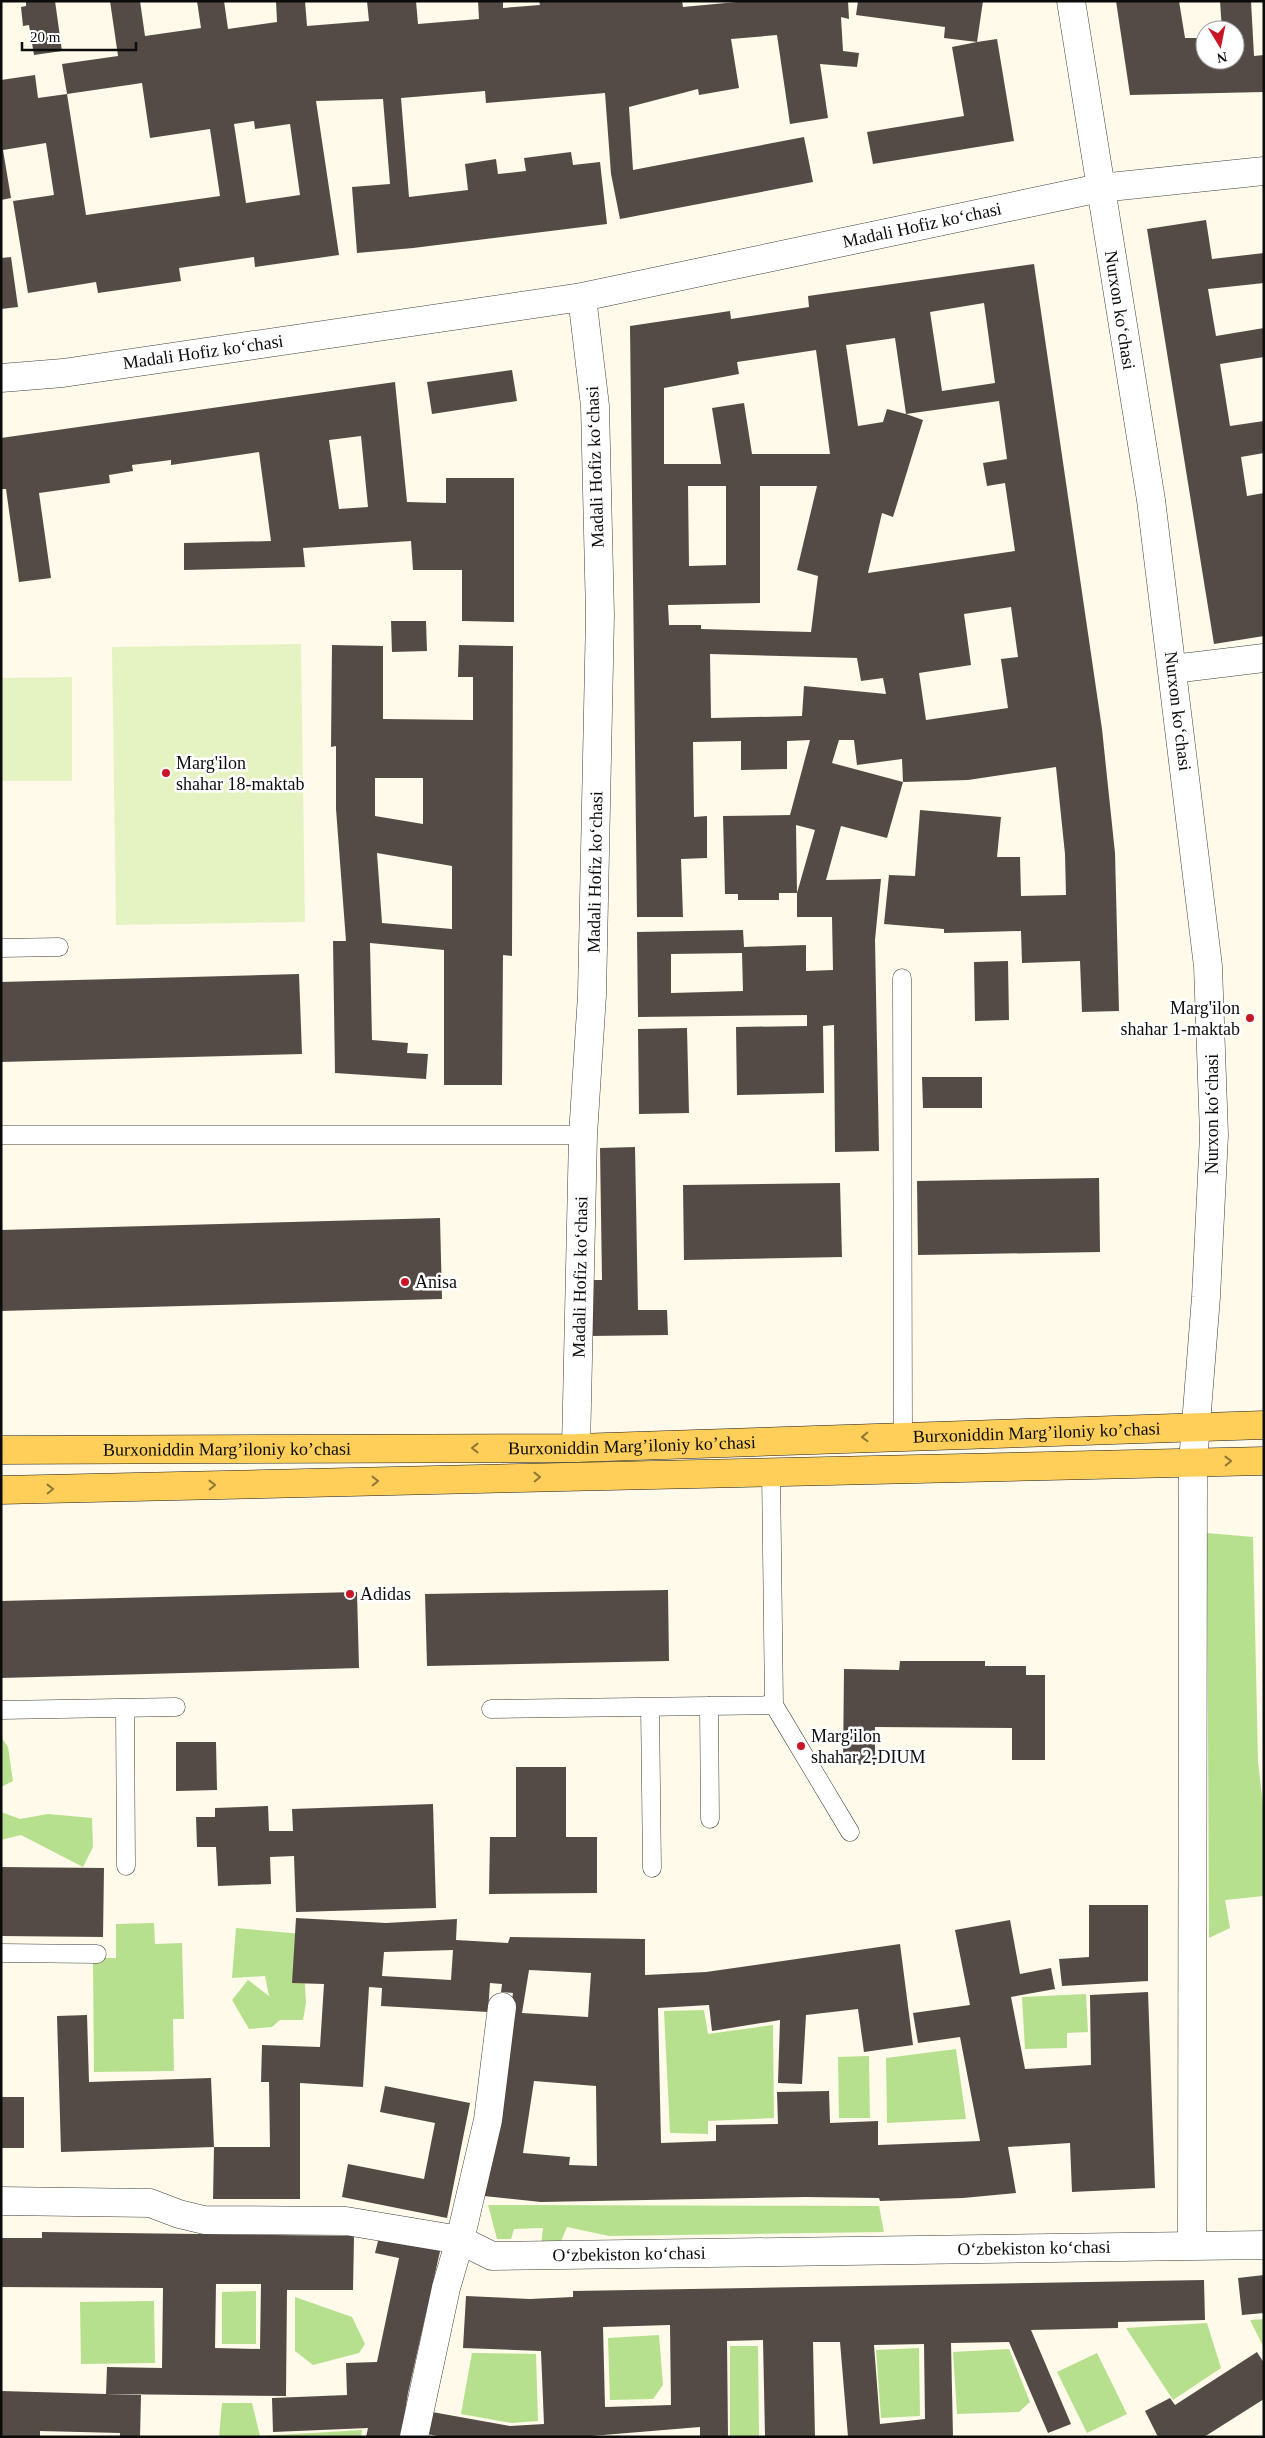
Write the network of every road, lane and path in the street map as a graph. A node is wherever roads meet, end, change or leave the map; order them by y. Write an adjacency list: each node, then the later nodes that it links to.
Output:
1 (1071, 1): 3 (street, Nurxon koʻchasi)
2 (1264, 171): 3 (street, Madali Hofiz koʻchasi)
3 (1100, 188): 4 (street, Madali Hofiz koʻchasi); 7 (street, Nurxon koʻchasi)
4 (582, 297): 5 (street, Madali Hofiz koʻchasi); 11 (street, Madali Hofiz koʻchasi)
5 (1, 378)
6 (1264, 658): 7 (street)
7 (1173, 669): 14 (street, Nurxon koʻchasi)
8 (59, 947): 9 (lane)
9 (1, 948)
10 (902, 978): 15 (lane)
11 (583, 1135): 12 (lane); 16 (street, Madali Hofiz koʻchasi)
12 (1, 1136)
13 (1264, 1425): 14 (main road, Burxoniddin Marg’iloniy ko’chasi)
14 (1194, 1426): 15 (main road, Burxoniddin Marg’iloniy ko’chasi); 19 (street, Nurxon koʻchasi)
15 (903, 1436): 16 (main road, Burxoniddin Marg’iloniy ko’chasi, one-way to 16)
16 (576, 1448): 17 (main road, Burxoniddin Marg’iloniy ko’chasi, one-way to 17)
17 (1, 1450)
18 (1264, 1461): 19 (main road, Burxoniddin Marg’iloniy ko’chasi, one-way to 18)
19 (1193, 1462): 20 (main road, Burxoniddin Marg’iloniy ko’chasi); 39 (street, Nurxon koʻchasi)
20 (771, 1472): 21 (main road, Burxoniddin Marg’iloniy ko’chasi, one-way to 20); 22 (lane)
21 (1, 1490)
22 (774, 1705): 23 (lane); 30 (lane)
23 (709, 1706): 25 (lane); 29 (lane)
24 (176, 1707): 26 (lane)
25 (650, 1707): 27 (lane); 32 (lane)
26 (125, 1708): 28 (lane); 31 (lane)
27 (491, 1709)
28 (1, 1710)
29 (710, 1819)
30 (850, 1832)
31 (126, 1866)
32 (652, 1868)
33 (1, 1953): 34 (lane)
34 (97, 1954)
35 (502, 2007): 37 (street)
36 (1, 2201): 37 (street, Oʻzbekiston koʻchasi)
37 (460, 2240): 39 (street, Oʻzbekiston koʻchasi); 40 (street)
38 (1264, 2245): 39 (street, Oʻzbekiston koʻchasi)
39 (1192, 2246)
40 (414, 2437)

